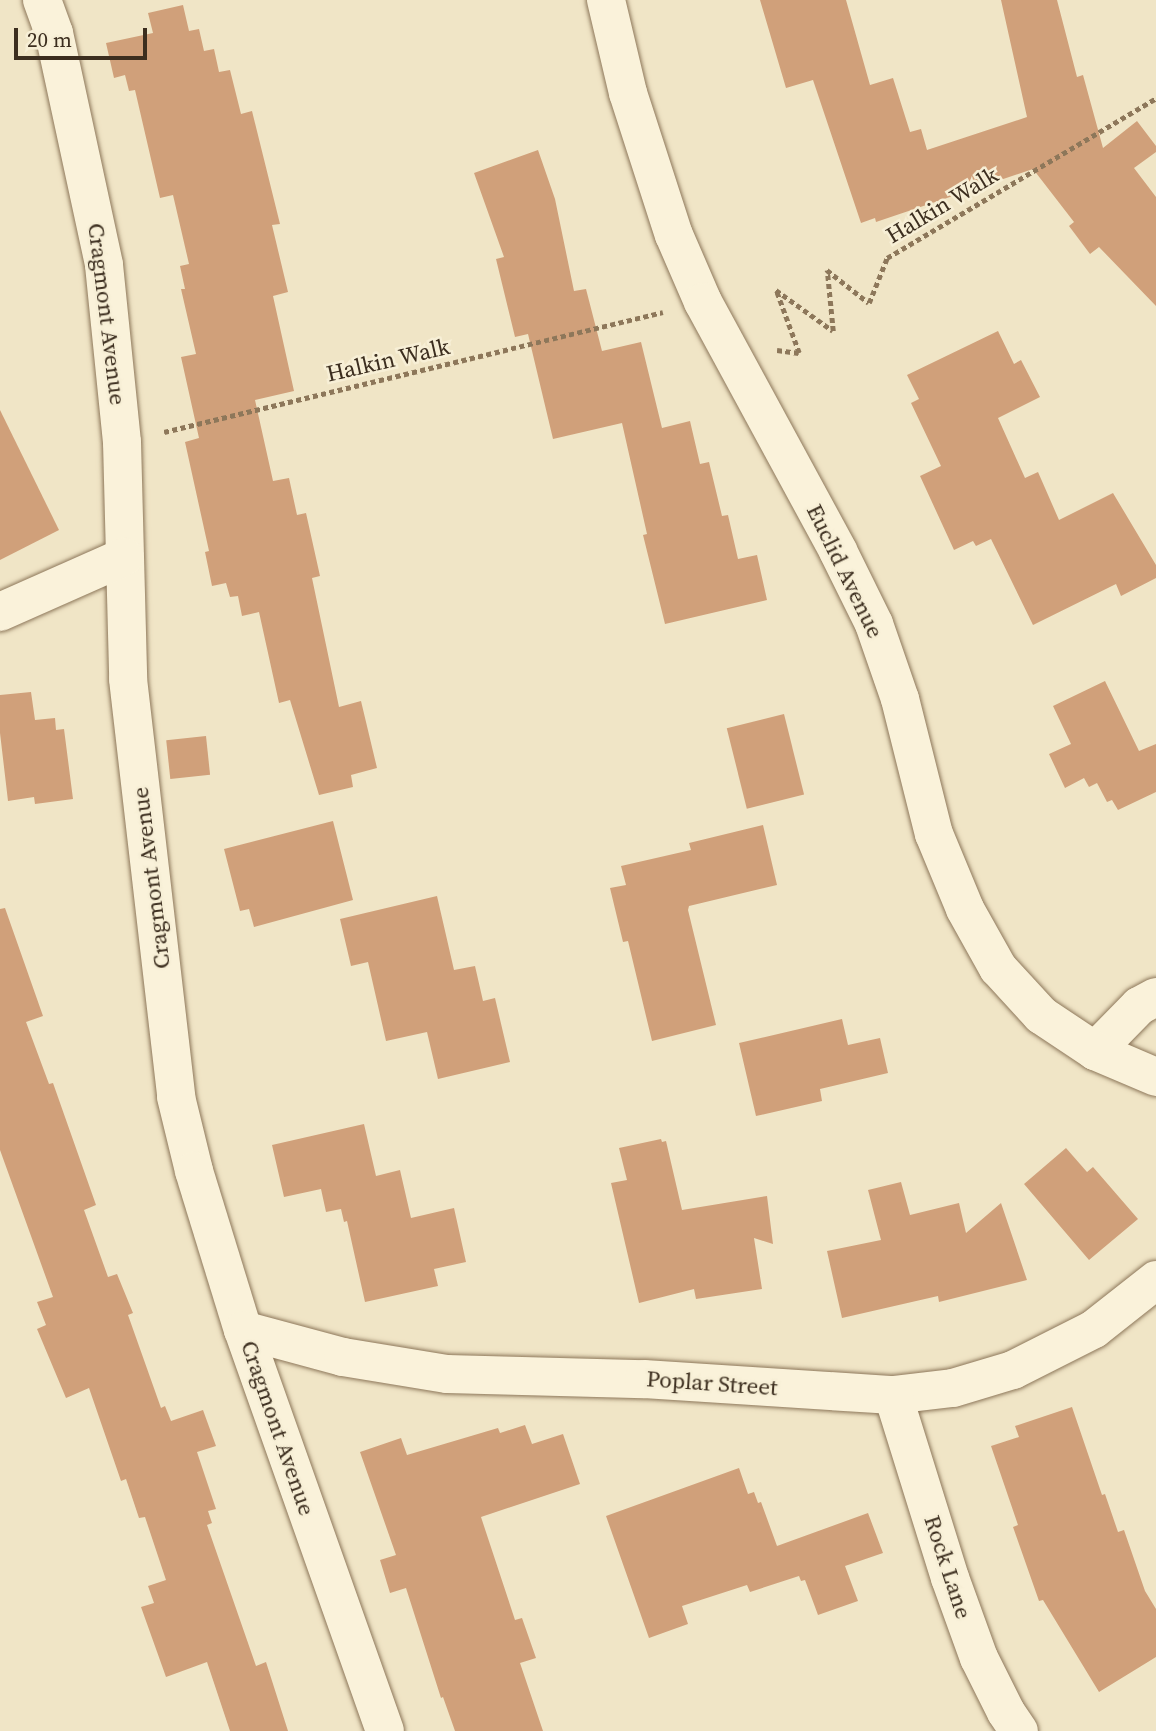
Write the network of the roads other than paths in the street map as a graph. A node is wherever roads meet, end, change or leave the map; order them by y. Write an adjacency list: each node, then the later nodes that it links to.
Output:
1 (42, 0): 3 (street, Cragmont Avenue)
2 (606, 0): 6 (street, Euclid Avenue)
3 (124, 557): 4 (street); 9 (street, Cragmont Avenue)
4 (0, 612)
5 (1156, 996): 6 (street)
6 (1095, 1051): 7 (street, Euclid Avenue)
7 (1156, 1077)
8 (1156, 1280): 10 (street, Poplar Street)
9 (243, 1331): 10 (street, Poplar Street); 11 (street, Cragmont Avenue)
10 (894, 1395): 12 (street, Rock Lane)
11 (385, 1731)
12 (1020, 1731)

